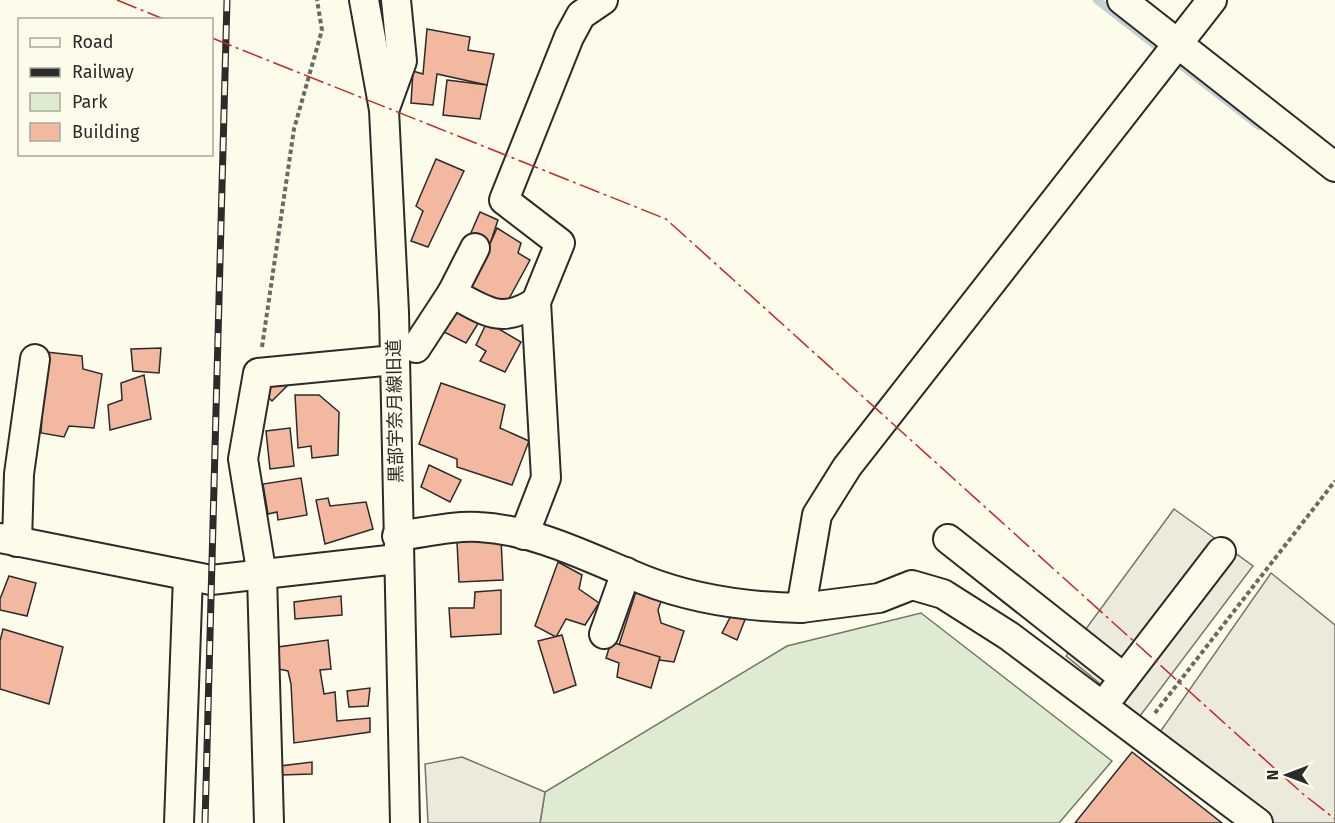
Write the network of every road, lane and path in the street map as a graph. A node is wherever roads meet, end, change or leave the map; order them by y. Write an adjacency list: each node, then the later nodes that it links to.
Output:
1 (317, 0): 15 (path)
2 (364, 0): 8 (street, 黒部宇奈月線旧道)
3 (396, 0): 8 (street)
4 (603, 0): 12 (street)
5 (1122, 0): 7 (street)
6 (1212, 0): 7 (street)
7 (1178, 44): 9 (street); 25 (street)
8 (384, 110): 13 (street, 黒部宇奈月線旧道)
9 (1335, 167)
10 (475, 248): 11 (street)
11 (452, 293): 12 (street); 13 (street)
12 (536, 302): 17 (street)
13 (405, 354): 15 (street); 20 (street, 黒部宇奈月線旧道)
14 (35, 359): 19 (street)
15 (258, 373): 24 (street)
16 (1335, 481): 29 (path)
17 (524, 535): 20 (street); 22 (street)
18 (948, 539): 27 (street)
19 (8, 540): 23 (street)
20 (397, 548): 24 (street); 32 (street, 黒部宇奈月線旧道)
21 (1221, 552): 27 (street)
22 (626, 572): 25 (street); 26 (street)
23 (188, 576): 24 (street); 30 (street)
24 (262, 576): 31 (street)
25 (801, 608): 28 (street)
26 (604, 634)
27 (1124, 678): 28 (street)
28 (1104, 705): 29 (street)
29 (1140, 733): 33 (street)
30 (179, 823)
31 (269, 823)
32 (405, 823)
33 (1258, 823)

